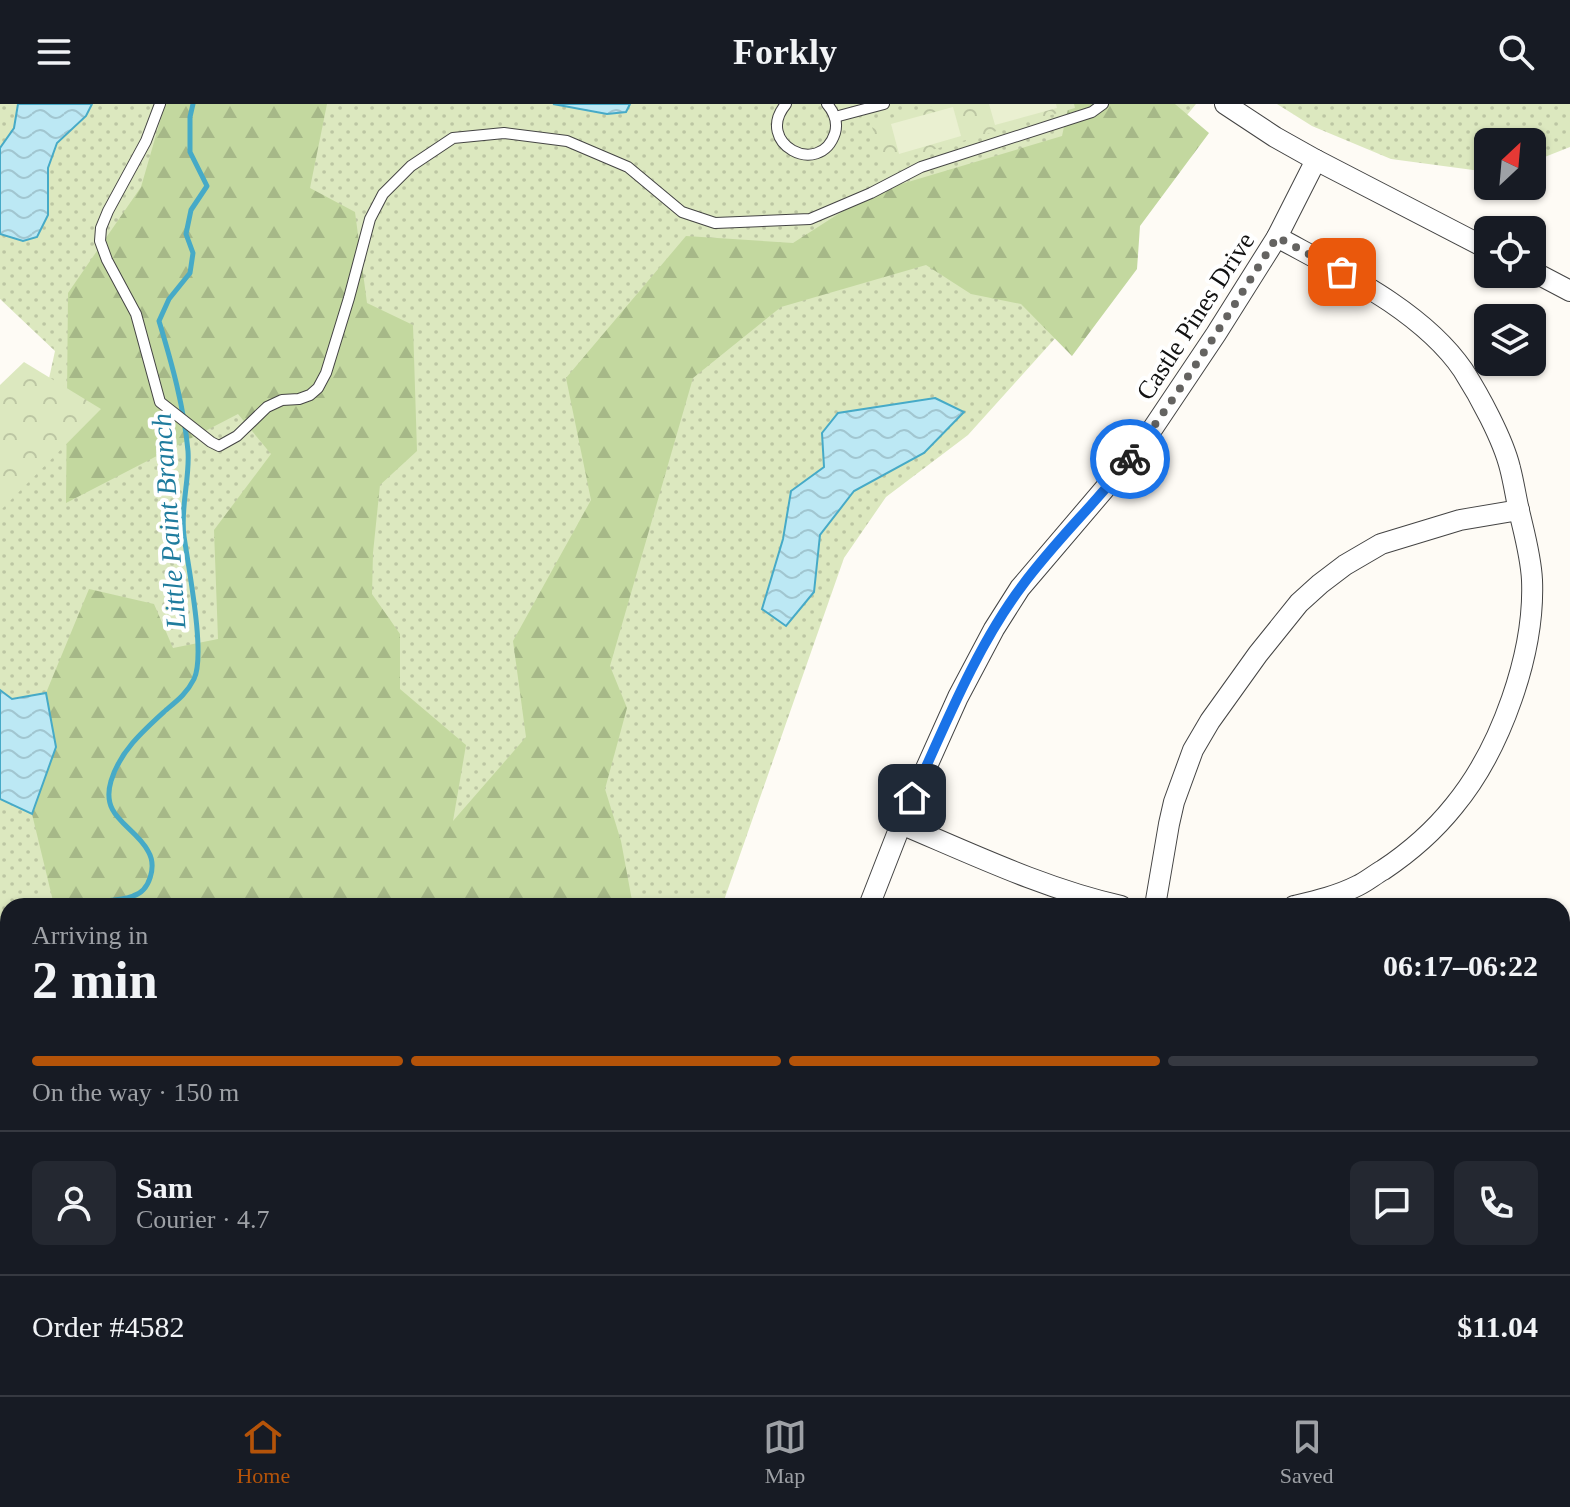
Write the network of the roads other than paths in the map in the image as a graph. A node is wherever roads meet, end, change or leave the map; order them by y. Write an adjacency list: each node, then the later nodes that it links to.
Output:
1 (160, 104): 5 (lane)
2 (786, 104): 7 (lane)
3 (827, 104): 7 (lane)
4 (884, 104): 7 (lane)
5 (1103, 104)
6 (1225, 104): 8 (street)
7 (835, 117)
8 (1316, 160): 9 (street, Castle Pines Drive); 10 (street)
9 (1277, 237): 13 (street); 14 (street, Castle Pines Drive)
10 (1474, 242)
11 (1546, 278): 12 (street)
12 (1570, 291)
13 (1519, 510): 17 (street); 18 (street)
14 (901, 824): 15 (street, Castle Pines Drive); 16 (street)
15 (872, 898)
16 (1093, 898)
17 (1156, 898)
18 (1324, 898)

